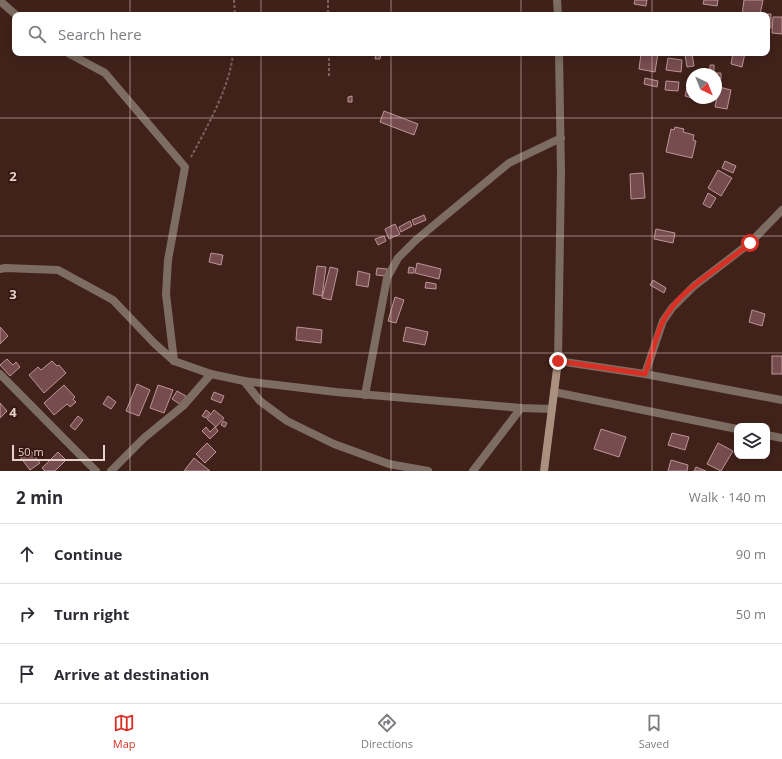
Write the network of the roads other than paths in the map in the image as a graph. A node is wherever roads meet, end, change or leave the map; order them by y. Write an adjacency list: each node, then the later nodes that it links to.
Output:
1 (0, 0): 3 (street)
2 (557, 0): 4 (street)
3 (13, 12)
4 (558, 12)
5 (74, 56): 10 (street)
6 (559, 56): 7 (street)
7 (561, 138): 11 (street); 17 (street)
8 (782, 210): 14 (street)
9 (0, 269): 10 (street)
10 (174, 361): 13 (street)
11 (558, 361): 14 (street); 16 (street)
12 (0, 374): 24 (street)
13 (211, 374): 15 (street); 25 (street)
14 (645, 374): 18 (street)
15 (244, 381): 17 (street); 26 (street)
16 (554, 392): 20 (street); 21 (street)
17 (365, 395): 19 (street)
18 (782, 400)
19 (521, 408): 20 (street); 27 (street)
20 (552, 409): 28 (street)
21 (734, 428)
22 (770, 436): 23 (street)
23 (782, 438)
24 (96, 471)
25 (111, 471)
26 (428, 471)
27 (473, 471)
28 (544, 471)

